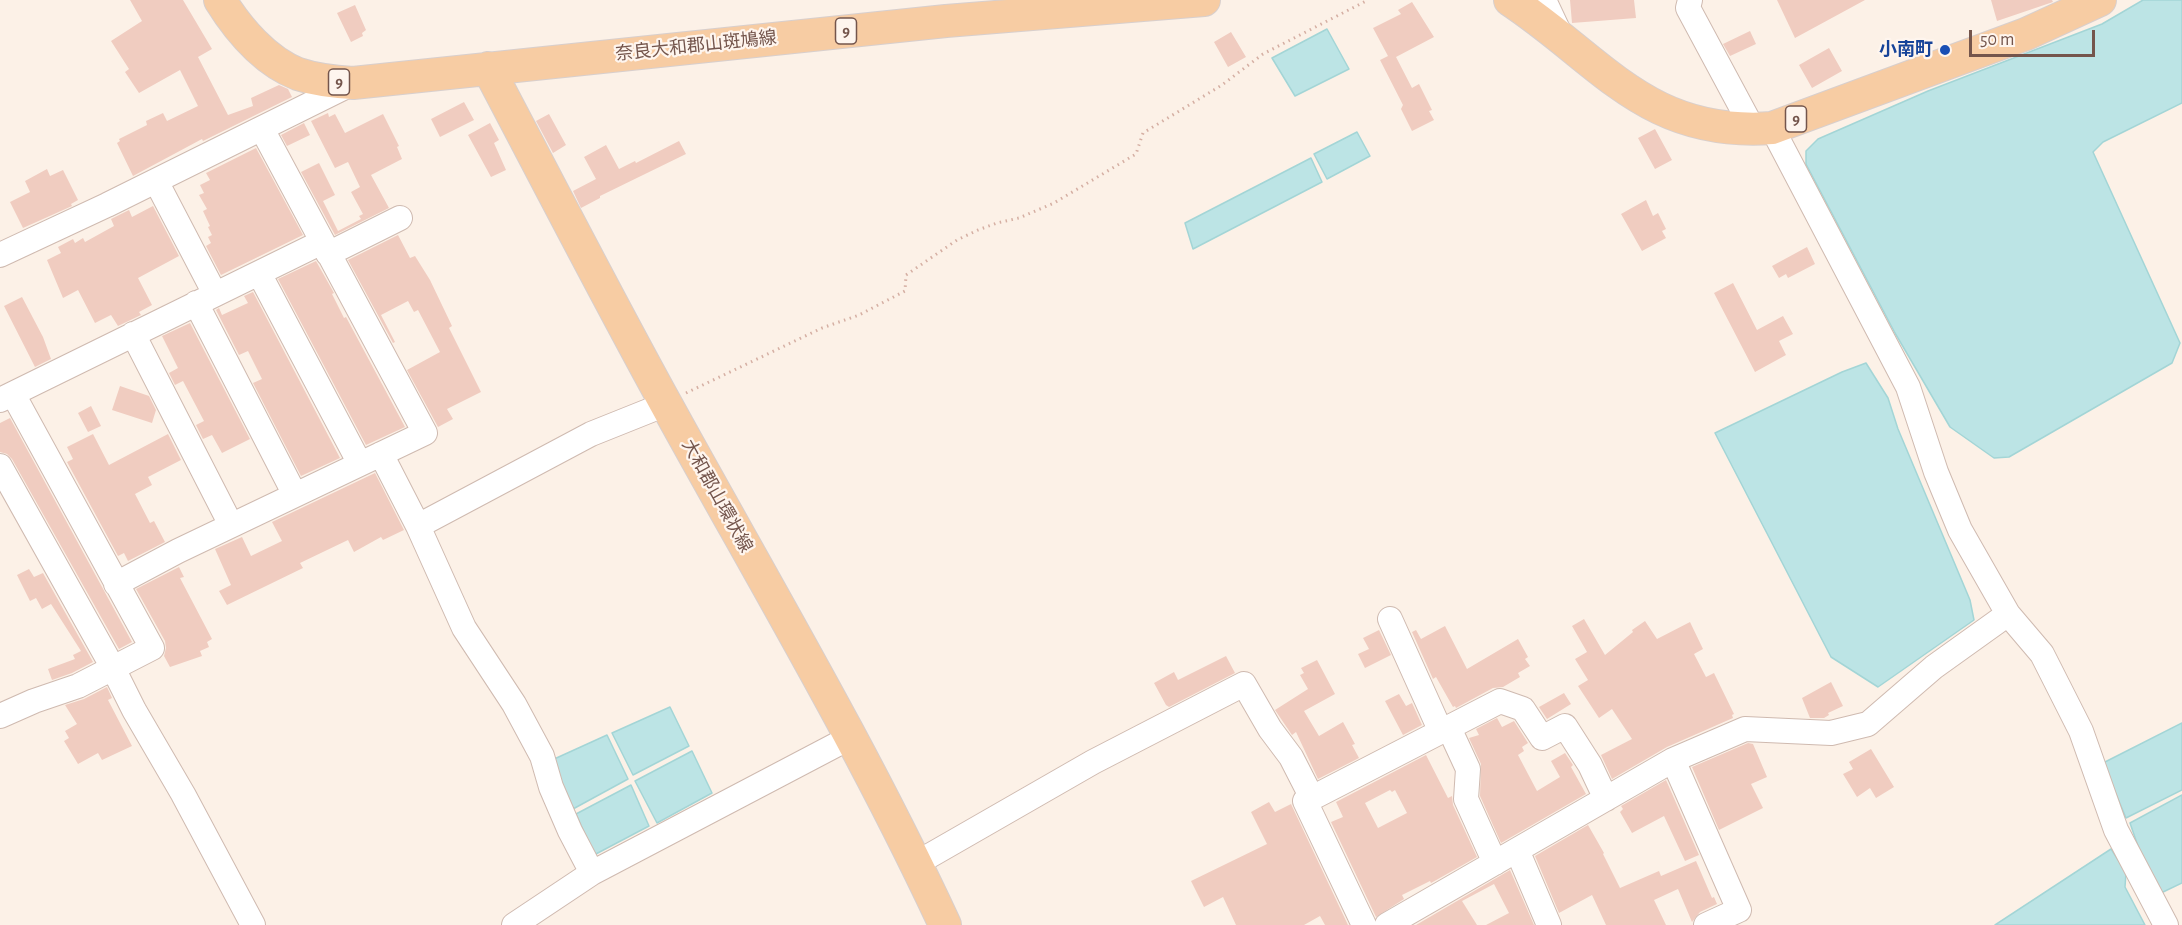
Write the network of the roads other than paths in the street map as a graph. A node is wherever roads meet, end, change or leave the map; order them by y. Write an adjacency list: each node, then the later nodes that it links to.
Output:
1 (220, 0): 8 (main road, 奈良大和郡山斑鳩線 / 9)
2 (1204, 0): 9 (main road, 奈良大和郡山斑鳩線 / 9)
3 (1510, 0): 7 (main road, 9)
4 (1544, 0): 7 (street)
5 (1690, 0): 12 (street)
6 (2100, 0): 12 (main road, 9)
7 (1564, 41): 12 (main road, 9)
8 (286, 68): 10 (main road, 奈良大和郡山斑鳩線 / 9); 11 (street)
9 (488, 68): 10 (main road, 奈良大和郡山斑鳩線 / 9); 22 (main road, 大和郡山環状線)
10 (353, 83): 11 (street)
11 (306, 108): 13 (street)
12 (1762, 128): 29 (street)
13 (262, 129): 14 (street); 16 (street)
14 (156, 181): 17 (street); 19 (street)
15 (400, 218): 16 (street)
16 (325, 248): 18 (street); 23 (street)
17 (0, 255)
18 (259, 273): 19 (street); 23 (street)
19 (206, 299): 20 (street); 25 (street)
20 (133, 334): 21 (street); 26 (street)
21 (6, 397): 28 (street)
22 (666, 404): 27 (street); 34 (main road, 大和郡山環状線)
23 (371, 459): 25 (street); 27 (street)
24 (0, 466): 31 (street)
25 (295, 495): 26 (street)
26 (231, 525): 28 (street)
27 (418, 526): 41 (street)
28 (116, 584): 31 (street)
29 (2007, 614): 35 (street); 49 (street)
30 (1390, 619): 33 (street)
31 (113, 668): 32 (street); 43 (street)
32 (0, 716)
33 (1445, 730): 36 (street); 37 (street); 40 (street)
34 (851, 737): 39 (main road, 大和郡山環状線); 41 (street)
35 (1673, 760): 37 (street); 48 (street)
36 (1312, 798): 39 (street); 46 (street)
37 (1606, 799): 38 (street)
38 (1517, 850): 40 (street); 47 (street)
39 (917, 863): 45 (main road, 大和郡山環状線)
40 (1495, 863): 42 (street)
41 (592, 873): 44 (street)
42 (1397, 923)
43 (254, 925)
44 (514, 925)
45 (945, 925)
46 (1364, 925)
47 (1549, 925)
48 (1706, 925)
49 (2166, 925)

